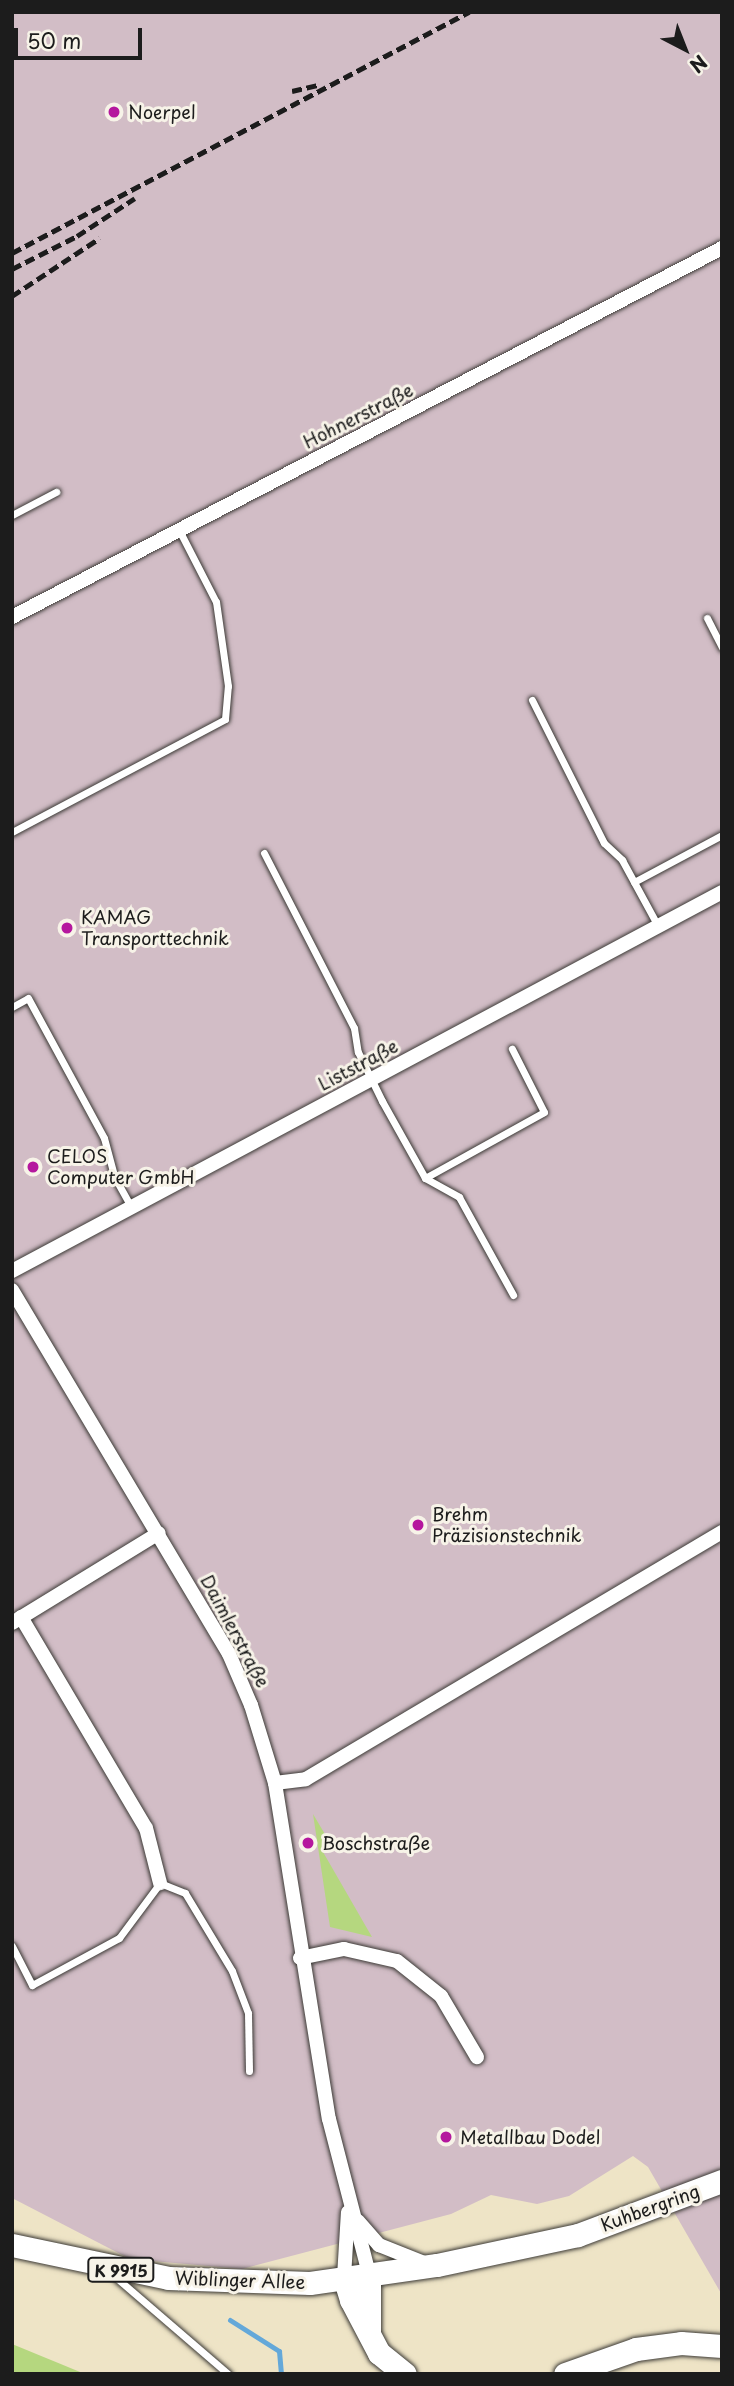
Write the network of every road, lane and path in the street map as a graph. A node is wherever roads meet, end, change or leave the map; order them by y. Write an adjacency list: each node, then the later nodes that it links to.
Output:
1 (722, 248): 4 (street, Hohnerstraße)
2 (56, 492): 3 (lane)
3 (12, 515)
4 (179, 530): 5 (street, Hohnerstraße); 9 (lane)
5 (12, 617)
6 (707, 618): 7 (lane)
7 (722, 646)
8 (532, 700): 12 (lane)
9 (12, 832)
10 (722, 835): 12 (lane)
11 (264, 853): 17 (lane)
12 (634, 882): 14 (lane)
13 (722, 892): 14 (street, Liststraße)
14 (658, 926): 17 (street, Liststraße)
15 (12, 1007): 19 (lane)
16 (512, 1049): 18 (lane)
17 (372, 1079): 18 (lane); 19 (street, Liststraße)
18 (425, 1178): 22 (lane)
19 (131, 1207): 20 (street, Liststraße)
20 (12, 1271)
21 (12, 1290): 24 (street, Daimlerstraße)
22 (513, 1295)
23 (722, 1532): 26 (street)
24 (159, 1533): 25 (street); 26 (street, Daimlerstraße)
25 (17, 1620): 27 (street)
26 (275, 1783): 29 (street, Daimlerstraße)
27 (160, 1883): 28 (lane); 31 (lane)
28 (12, 1946)
29 (300, 1958): 30 (street); 33 (street, Daimlerstraße)
30 (477, 2057)
31 (249, 2071)
32 (722, 2181): 35 (main road, Kuhbergring)
33 (349, 2204): 35 (street, Daimlerstraße); 37 (street, Daimlerstraße); 38 (street, Daimlerstraße)
34 (12, 2245): 36 (main road, Wiblinger Allee / K 9915)
35 (437, 2265): 37 (main road, Wiblinger Allee)
36 (104, 2267): 39 (main road, Wiblinger Allee / K 9915); 43 (lane)
37 (369, 2274): 38 (main road, Wiblinger Allee); 40 (main road)
38 (344, 2277): 39 (main road, Wiblinger Allee / K 9915); 40 (main road)
39 (306, 2283): 40 (main road)
40 (369, 2333): 42 (main road)
41 (722, 2346): 44 (main road)
42 (398, 2372)
43 (228, 2374)
44 (565, 2374)

